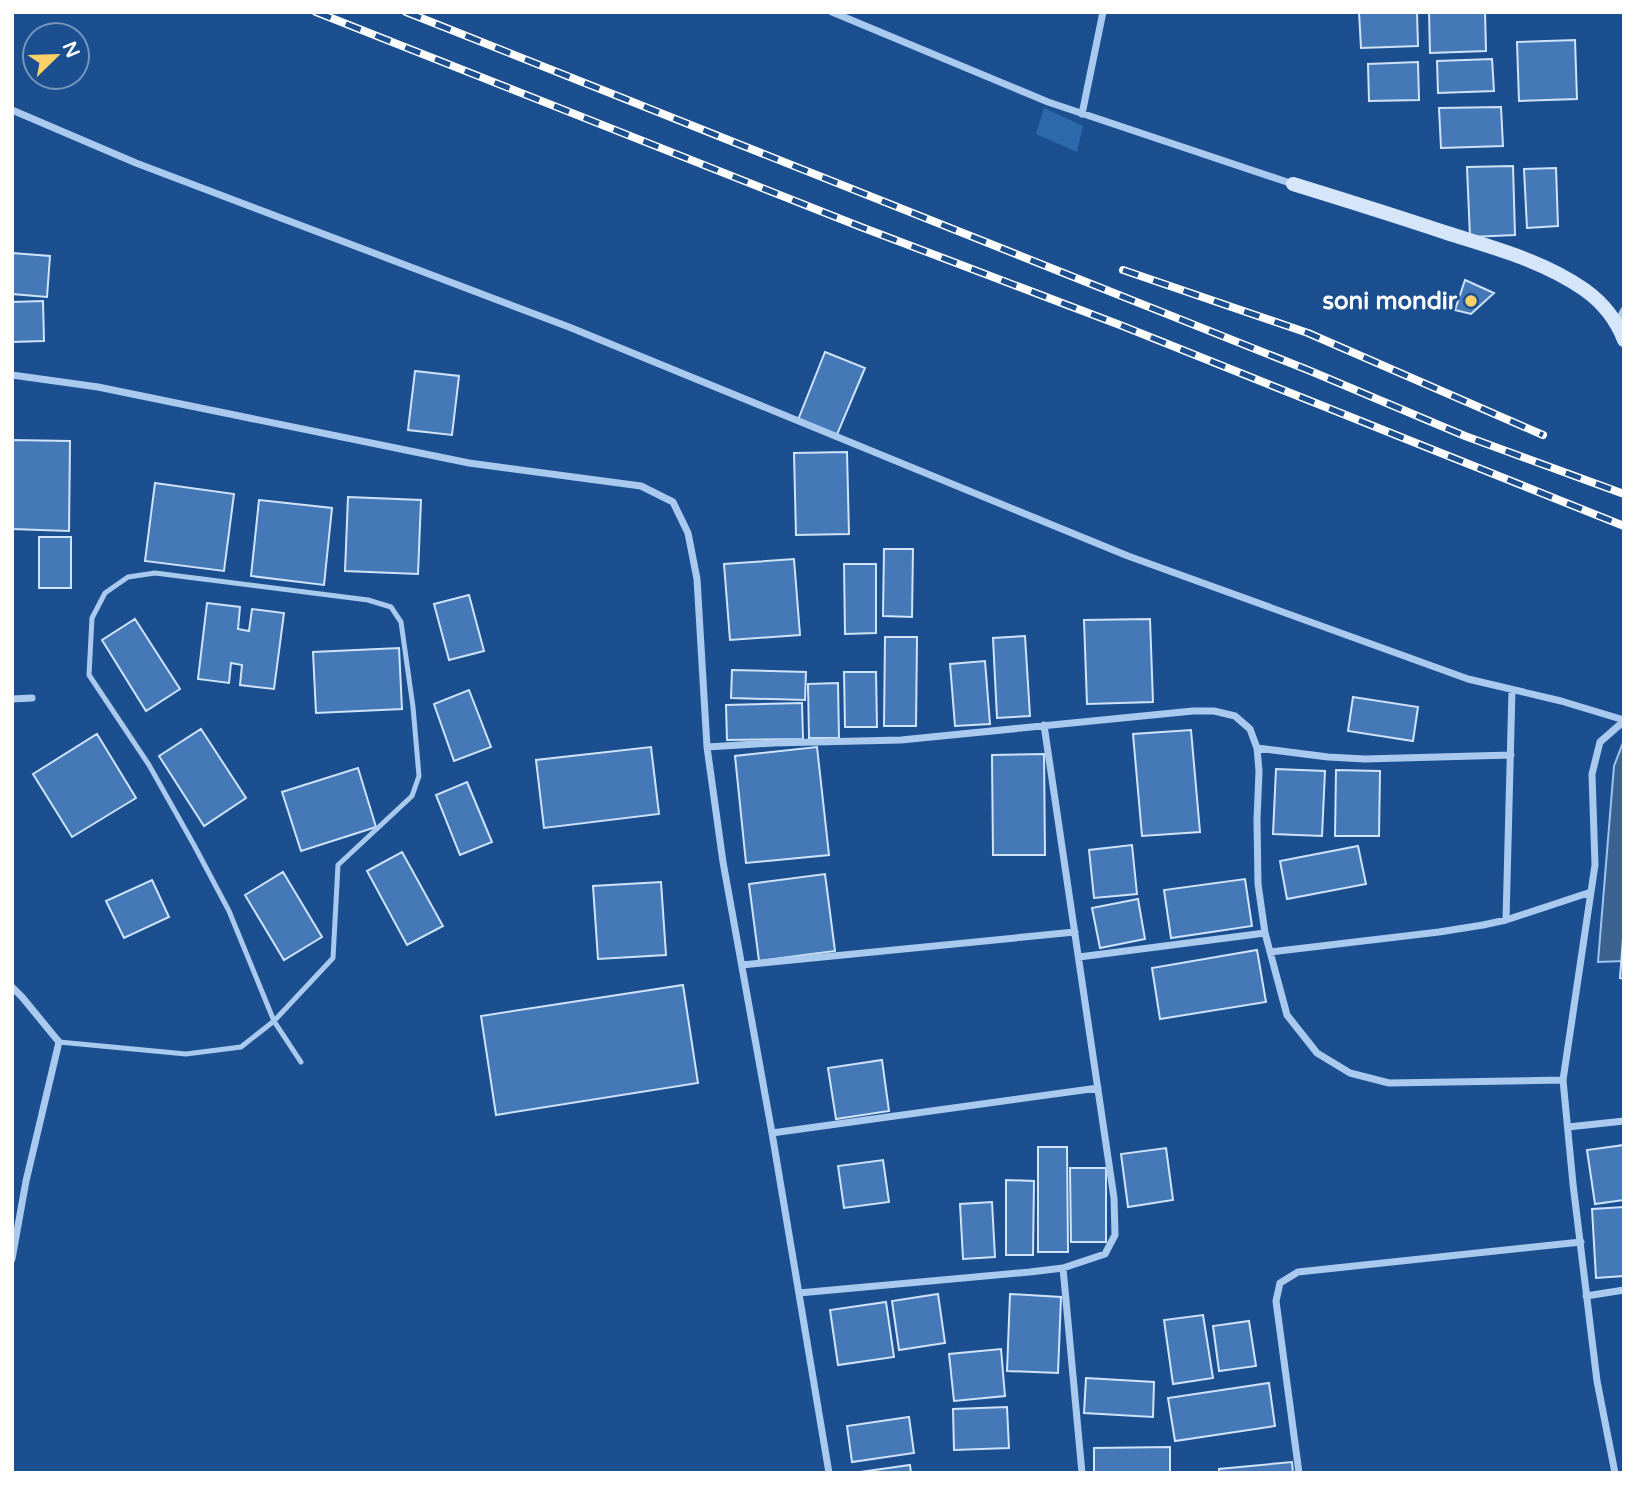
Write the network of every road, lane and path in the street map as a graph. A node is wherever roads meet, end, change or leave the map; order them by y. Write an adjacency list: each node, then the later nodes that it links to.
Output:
1 (832, 12): 4 (street)
2 (1102, 12): 4 (street)
3 (12, 110): 9 (street)
4 (1082, 114): 5 (street)
5 (1293, 184): 6 (street)
6 (1620, 316): 7 (street)
7 (1624, 340)
8 (12, 375): 14 (street)
9 (1512, 690): 12 (street); 16 (street)
10 (32, 698): 11 (street)
11 (12, 699)
12 (1624, 721): 17 (street)
13 (1044, 725): 14 (street); 15 (street); 19 (street)
14 (707, 747): 23 (street)
15 (1257, 748): 16 (street); 20 (street)
16 (1511, 755): 18 (street)
17 (1591, 892): 18 (street); 28 (street)
18 (1506, 920): 21 (street)
19 (1075, 932): 22 (street); 23 (street)
20 (1265, 933): 21 (street); 22 (street)
21 (1270, 952): 28 (street)
22 (1079, 957): 29 (street)
23 (742, 965): 32 (street)
24 (12, 987): 26 (street)
25 (274, 1021): 25 (lane); 26 (lane); 27 (lane)
26 (59, 1042): 34 (street)
27 (301, 1062)
28 (1563, 1080): 31 (street)
29 (1098, 1088): 32 (street); 35 (street)
30 (1624, 1121): 31 (street)
31 (1568, 1127): 33 (street)
32 (772, 1133): 37 (street)
33 (1581, 1242): 38 (street); 41 (street)
34 (12, 1259)
35 (1063, 1268): 37 (street); 40 (street)
36 (1624, 1290): 38 (street)
37 (799, 1293): 39 (street)
38 (1586, 1296): 42 (street)
39 (829, 1473)
40 (1082, 1473)
41 (1299, 1473)
42 (1615, 1473)

